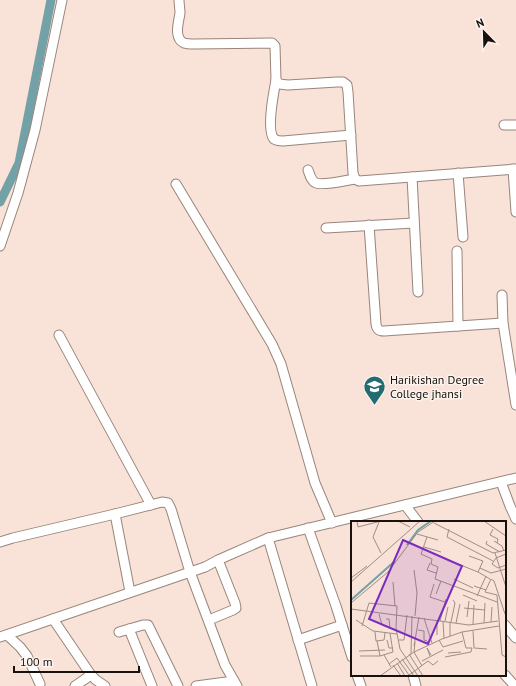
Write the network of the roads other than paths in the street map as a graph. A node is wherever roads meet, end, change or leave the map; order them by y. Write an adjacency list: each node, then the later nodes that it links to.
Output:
1 (62, 0): 18 (street)
2 (179, 0): 3 (street)
3 (276, 80): 6 (street); 6 (street)
4 (504, 125): 5 (street)
5 (516, 125)
6 (351, 135): 11 (street)
7 (515, 169): 9 (street); 13 (street)
8 (308, 170): 11 (street)
9 (458, 174): 10 (street); 17 (street)
10 (412, 177): 11 (street); 14 (street)
11 (355, 178)
12 (176, 184): 34 (street)
13 (516, 212)
14 (414, 223): 15 (street); 20 (street)
15 (369, 225): 16 (street); 23 (street)
16 (326, 228)
17 (463, 237)
18 (0, 246)
19 (457, 251): 23 (street)
20 (418, 292)
21 (502, 295): 22 (street)
22 (503, 323): 23 (street); 25 (street)
23 (458, 326)
24 (59, 335): 28 (street)
25 (516, 405)
26 (516, 478): 27 (street)
27 (501, 482): 29 (street); 32 (street)
28 (151, 505): 30 (street); 39 (street)
29 (405, 505): 31 (street); 33 (street)
30 (115, 514): 37 (street); 40 (street)
31 (366, 518): 34 (street)
32 (516, 519)
33 (417, 521)
34 (332, 523): 35 (street)
35 (308, 528): 36 (street); 43 (street)
36 (268, 538): 38 (street); 49 (street)
37 (0, 542)
38 (218, 560): 39 (street); 42 (street)
39 (190, 572): 40 (street); 42 (street)
40 (130, 592): 41 (street)
41 (53, 619): 47 (street); 51 (street)
42 (209, 620): 56 (street)
43 (342, 625): 49 (street); 50 (street)
44 (506, 626): 48 (street)
45 (129, 629): 46 (street); 59 (street); 60 (street)
46 (119, 632)
47 (3, 636): 55 (street)
48 (516, 638)
49 (298, 640): 62 (street)
50 (351, 654)
51 (91, 674): 57 (street); 58 (street)
52 (358, 676): 63 (street)
53 (413, 676): 64 (street)
54 (506, 676): 65 (street)
55 (40, 684)
56 (235, 684): 61 (street)
57 (75, 686)
58 (105, 686)
59 (152, 686)
60 (178, 686)
61 (196, 686)
62 (312, 686)
63 (361, 686)
64 (416, 686)
65 (515, 686)

